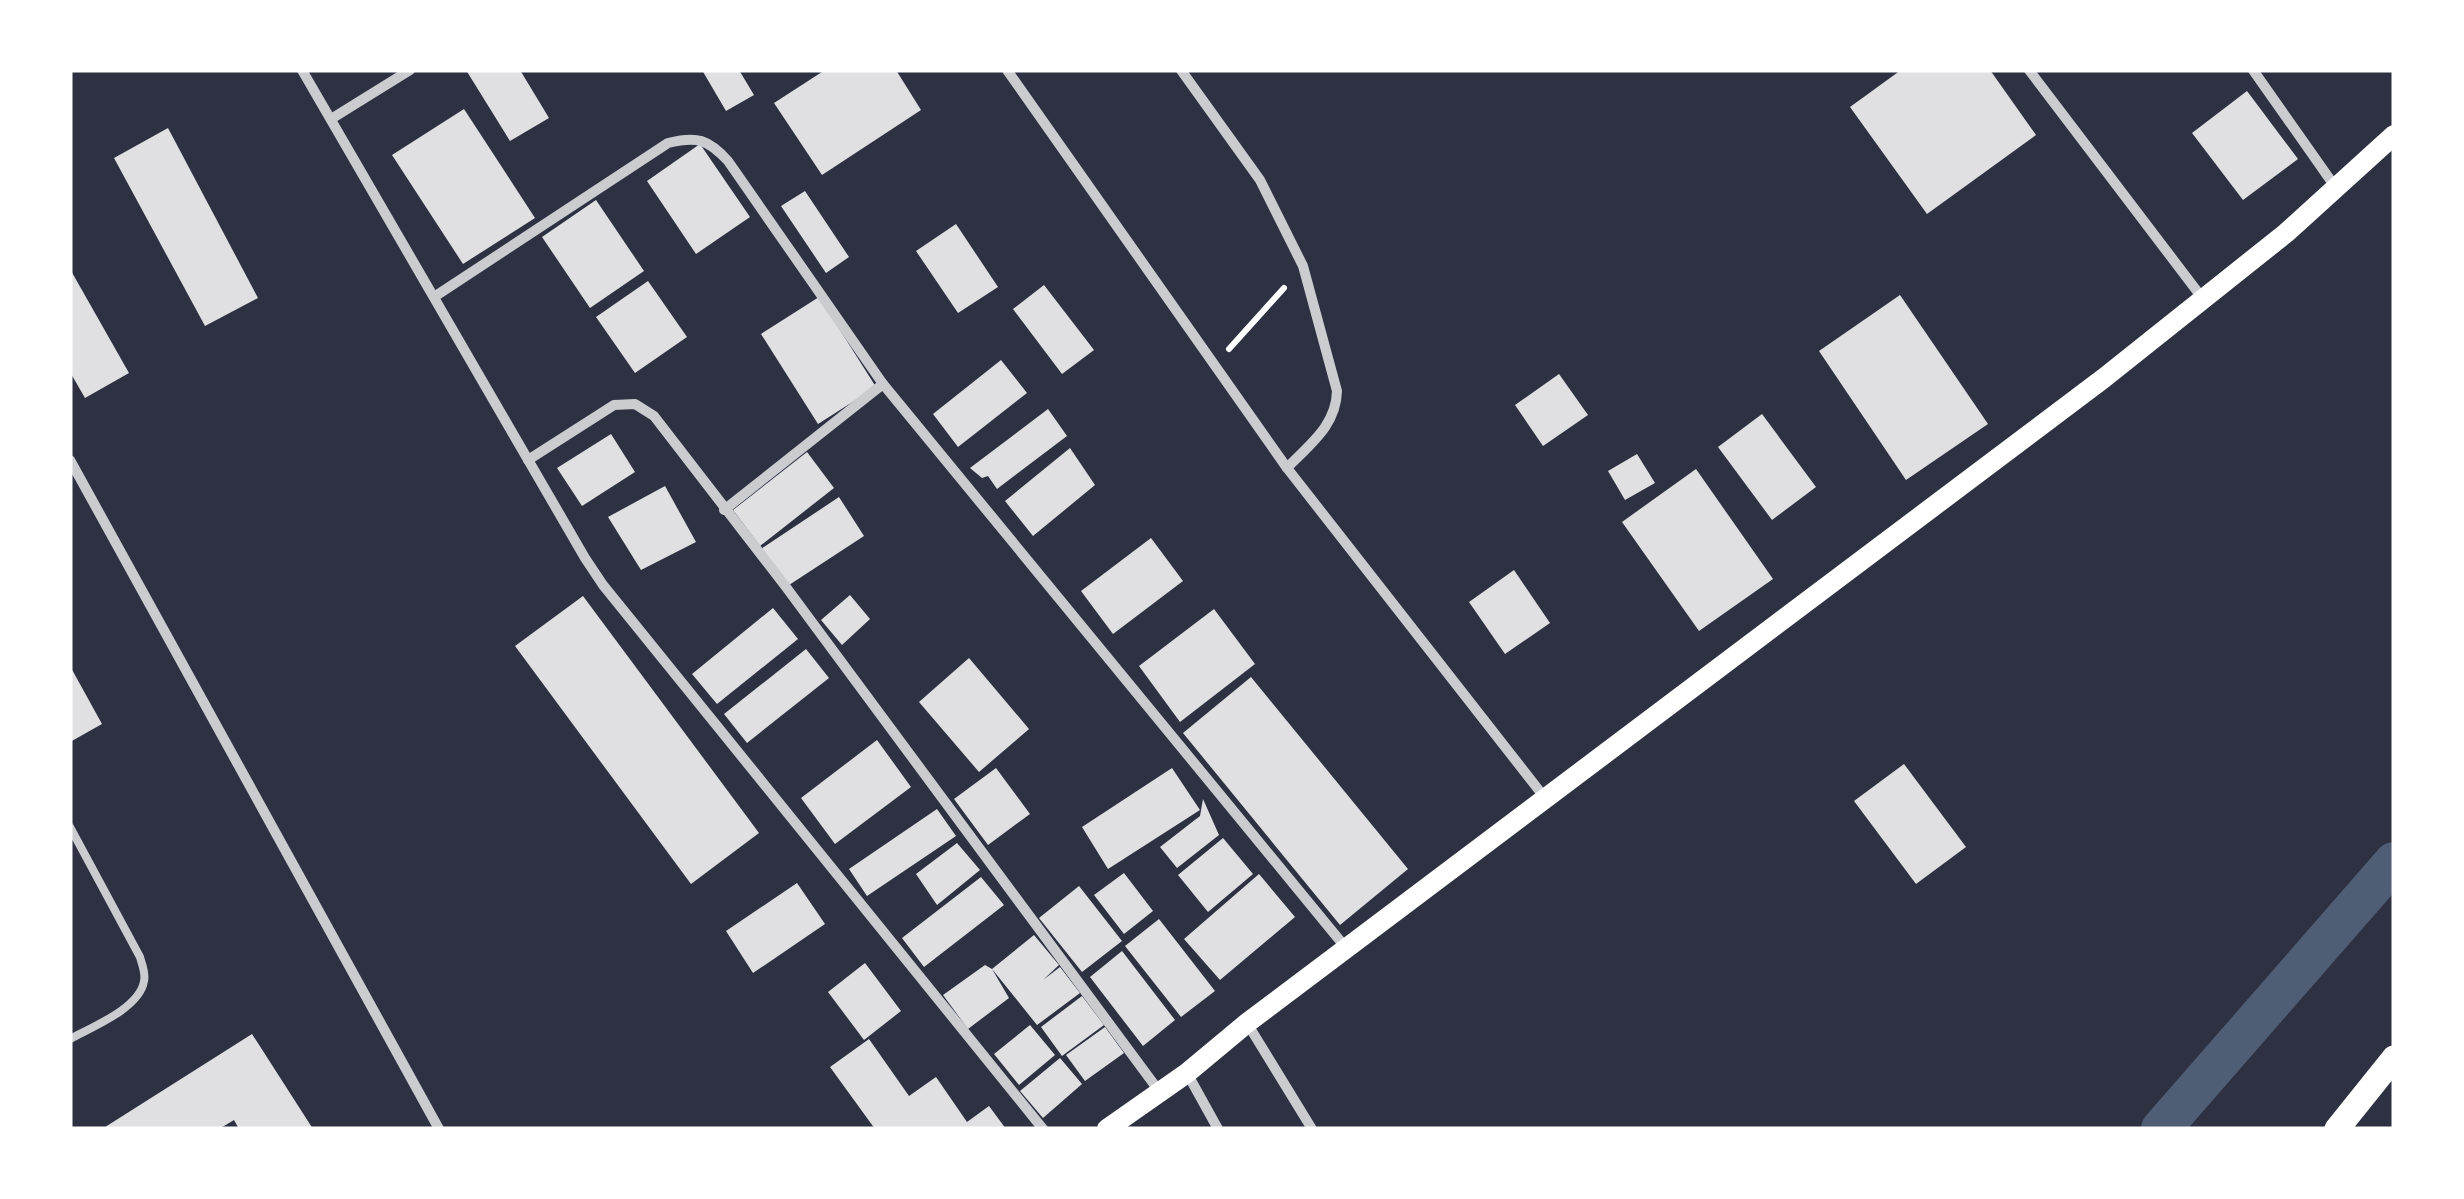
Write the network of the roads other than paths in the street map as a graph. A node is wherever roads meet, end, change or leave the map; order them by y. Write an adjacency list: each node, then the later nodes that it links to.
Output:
1 (302, 70): 7 (street)
2 (410, 70): 7 (street)
3 (1007, 70): 15 (street)
4 (1181, 70): 15 (street)
5 (2029, 70): 11 (street)
6 (2253, 70): 9 (street)
7 (331, 120): 10 (street)
8 (2394, 135): 9 (main road)
9 (2336, 188): 11 (main road)
10 (434, 297): 12 (street); 14 (street)
11 (2202, 299): 17 (main road)
12 (883, 384): 16 (street); 19 (street)
13 (70, 460): 25 (street)
14 (528, 460): 16 (street); 26 (street)
15 (1288, 468): 17 (street)
16 (724, 510): 24 (street)
17 (1546, 798): 19 (main road)
18 (70, 827): 21 (lane)
19 (1346, 948): 20 (main road)
20 (1247, 1023): 23 (main road); 29 (street)
21 (70, 1040)
22 (2394, 1058): 30 (main road)
23 (1187, 1073): 24 (main road); 28 (street)
24 (1159, 1091): 27 (main road)
25 (439, 1129)
26 (1043, 1129)
27 (1107, 1129)
28 (1218, 1129)
29 (1312, 1129)
30 (2337, 1129)

